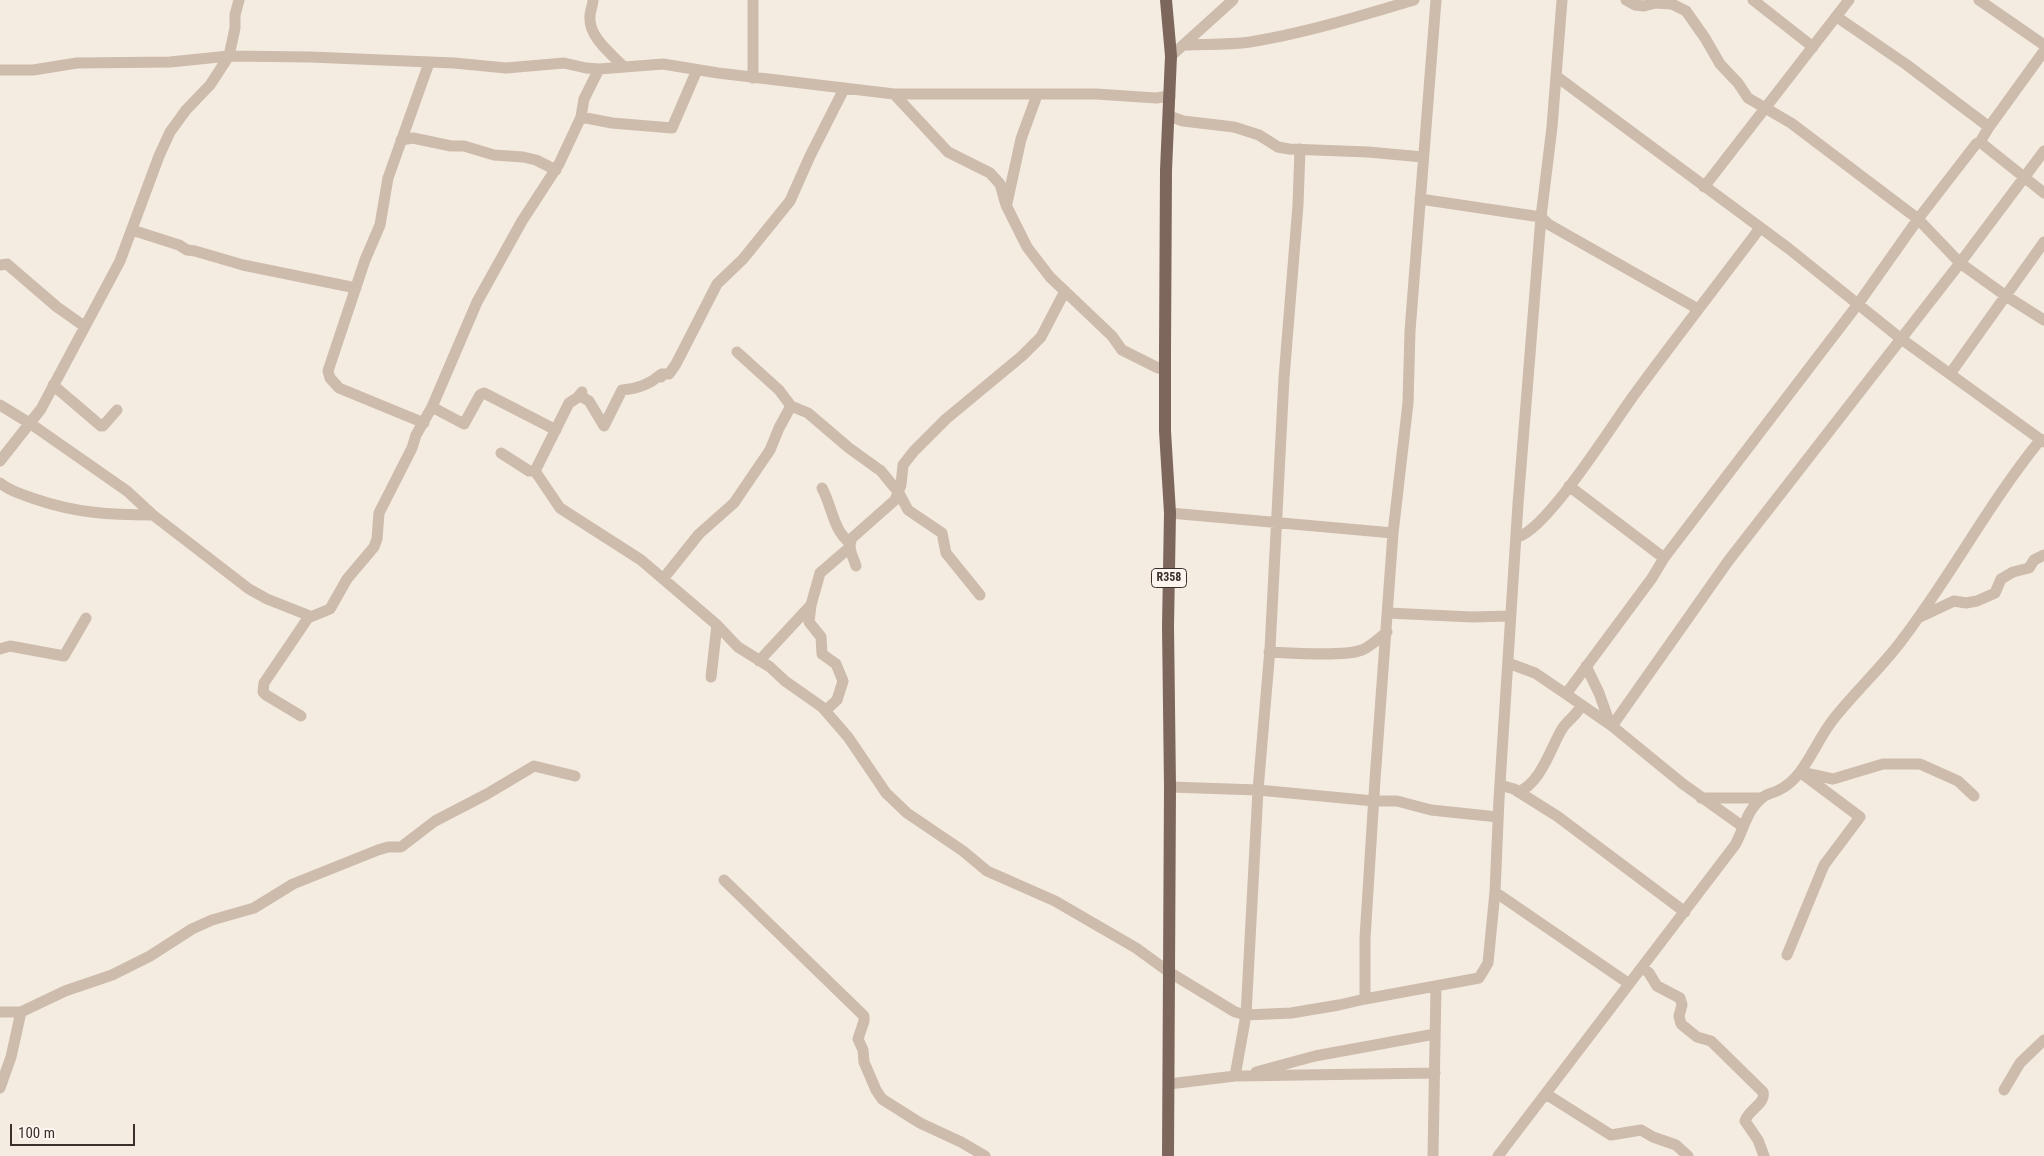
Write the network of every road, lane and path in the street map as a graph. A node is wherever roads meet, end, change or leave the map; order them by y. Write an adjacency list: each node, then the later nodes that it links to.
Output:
1 (239, 0): 18 (street)
2 (593, 0): 21 (street)
3 (753, 0): 26 (street)
4 (1166, 0): 19 (main road, R358)
5 (1233, 0): 14 (street)
6 (1414, 0): 14 (street)
7 (1436, 0): 39 (street)
8 (1562, 0): 25 (street)
9 (1626, 0): 31 (street)
10 (1753, 0): 16 (street)
11 (1849, 0): 13 (street)
12 (1979, 0): 15 (street)
13 (1837, 18): 16 (street); 34 (street)
14 (1184, 45): 19 (street)
15 (2044, 45)
16 (1813, 47): 31 (street)
17 (2044, 51): 34 (street)
18 (229, 56): 20 (street); 23 (street); 49 (street)
19 (1171, 56): 30 (main road, R358)
20 (429, 63): 22 (street); 35 (street)
21 (623, 66): 22 (street); 24 (street)
22 (599, 68): 32 (street)
23 (0, 70)
24 (698, 70): 26 (street); 32 (street)
25 (1556, 76): 42 (street); 46 (street)
26 (753, 78): 27 (street)
27 (844, 89): 28 (street); 71 (street)
28 (894, 94): 29 (street); 45 (street)
29 (1037, 94): 30 (street); 45 (street)
30 (1170, 96): 33 (main road, R358)
31 (1766, 107): 42 (street); 47 (street)
32 (581, 116): 40 (street)
33 (1169, 116): 37 (street); 62 (main road, R358)
34 (1989, 127): 36 (street)
35 (401, 140): 40 (street); 53 (street)
36 (1980, 142): 41 (street); 47 (street)
37 (1300, 149): 39 (street); 82 (street)
38 (2044, 151): 41 (street)
39 (1423, 157): 44 (street)
40 (556, 170): 67 (street)
41 (2024, 177): 43 (street); 51 (street)
42 (1704, 187): 48 (street)
43 (2044, 194)
44 (1420, 199): 46 (street); 83 (street)
45 (1006, 205): 54 (street)
46 (1541, 217): 57 (street); 84 (street)
47 (1918, 220): 51 (street); 56 (street)
48 (1760, 228): 56 (street); 57 (street)
49 (132, 230): 53 (street); 59 (street)
50 (2044, 242): 55 (street)
51 (1960, 263): 55 (street); 60 (street)
52 (0, 265): 59 (street)
53 (356, 288): 69 (street)
54 (1064, 291): 62 (street); 79 (street)
55 (2006, 296): 58 (street); 63 (street)
56 (1858, 304): 60 (street); 87 (street)
57 (1698, 309): 77 (street)
58 (2044, 320)
59 (84, 326): 64 (street)
60 (1900, 338): 63 (street); 109 (street)
61 (737, 352): 66 (street)
62 (1165, 368): 80 (main road, R358)
63 (1950, 374): 72 (street)
64 (53, 386): 68 (street); 70 (street)
65 (0, 405): 70 (street)
66 (791, 406): 79 (street); 89 (street)
67 (432, 407): 69 (street); 71 (street)
68 (117, 410)
69 (424, 423): 93 (street)
70 (31, 424): 74 (street); 81 (street)
71 (556, 430): 75 (street)
72 (2043, 440): 96 (street)
73 (501, 453): 75 (street)
74 (0, 461)
75 (535, 471): 89 (street)
76 (0, 483): 81 (street)
77 (1568, 486): 84 (street); 87 (street)
78 (822, 488): 85 (street)
79 (899, 492): 85 (street); 90 (street)
80 (1170, 513): 82 (street); 113 (main road, R358)
81 (153, 515): 93 (street)
82 (1277, 522): 83 (street); 100 (street)
83 (1393, 533): 92 (street)
84 (1518, 537): 94 (street)
85 (849, 546): 88 (street); 91 (street)
86 (2044, 555): 96 (street)
87 (1664, 558): 103 (street)
88 (856, 566)
89 (663, 579): 97 (street)
90 (980, 595)
91 (811, 605): 101 (street); 107 (street)
92 (1388, 613): 94 (street); 98 (street)
93 (310, 616): 108 (street)
94 (1510, 616): 102 (street)
95 (86, 618): 99 (street)
96 (1919, 618): 110 (street)
97 (717, 625): 101 (street); 104 (street)
98 (1387, 632): 100 (street); 119 (street)
99 (0, 649)
100 (1269, 652): 114 (street)
101 (759, 660): 107 (street)
102 (1508, 663): 105 (street); 112 (street)
103 (1586, 666): 105 (street); 109 (street)
104 (712, 677)
105 (1566, 694): 106 (street)
106 (1581, 705): 109 (street); 115 (street)
107 (826, 710): 127 (street)
108 (302, 716)
109 (1611, 726): 117 (street)
110 (1800, 772): 116 (street); 118 (street); 125 (street)
111 (575, 776): 132 (street)
112 (1500, 784): 115 (street); 120 (street)
113 (1170, 787): 114 (street); 127 (main road, R358)
114 (1258, 790): 119 (street); 133 (street)
115 (1518, 792): 124 (street)
116 (1974, 796)
117 (1701, 798): 118 (street); 121 (street)
118 (1762, 798): 121 (street)
119 (1374, 801): 120 (street); 130 (street)
120 (1498, 817): 123 (street)
121 (1742, 826): 124 (street)
122 (724, 880): 143 (street)
123 (1495, 892): 128 (street); 129 (street)
124 (1684, 912): 126 (street)
125 (1787, 955)
126 (1642, 967): 128 (street); 149 (street)
127 (1169, 972): 133 (street); 138 (main road, R358)
128 (1628, 983): 141 (street)
129 (1436, 986): 130 (street); 134 (street)
130 (1365, 999): 133 (street)
131 (0, 1012): 132 (street)
132 (20, 1012): 139 (street)
133 (1246, 1015): 137 (street)
134 (1435, 1034): 136 (street); 137 (street)
135 (2044, 1040): 140 (street)
136 (1435, 1073): 137 (street); 145 (street)
137 (1235, 1075): 138 (street)
138 (1169, 1084): 144 (main road, R358)
139 (0, 1088)
140 (2004, 1090)
141 (1546, 1094): 142 (street); 148 (street)
142 (1507, 1145): 146 (street); 147 (street)
143 (984, 1156)
144 (1168, 1156)
145 (1433, 1156)
146 (1498, 1156)
147 (1513, 1156)
148 (1688, 1156)
149 (1764, 1156)

